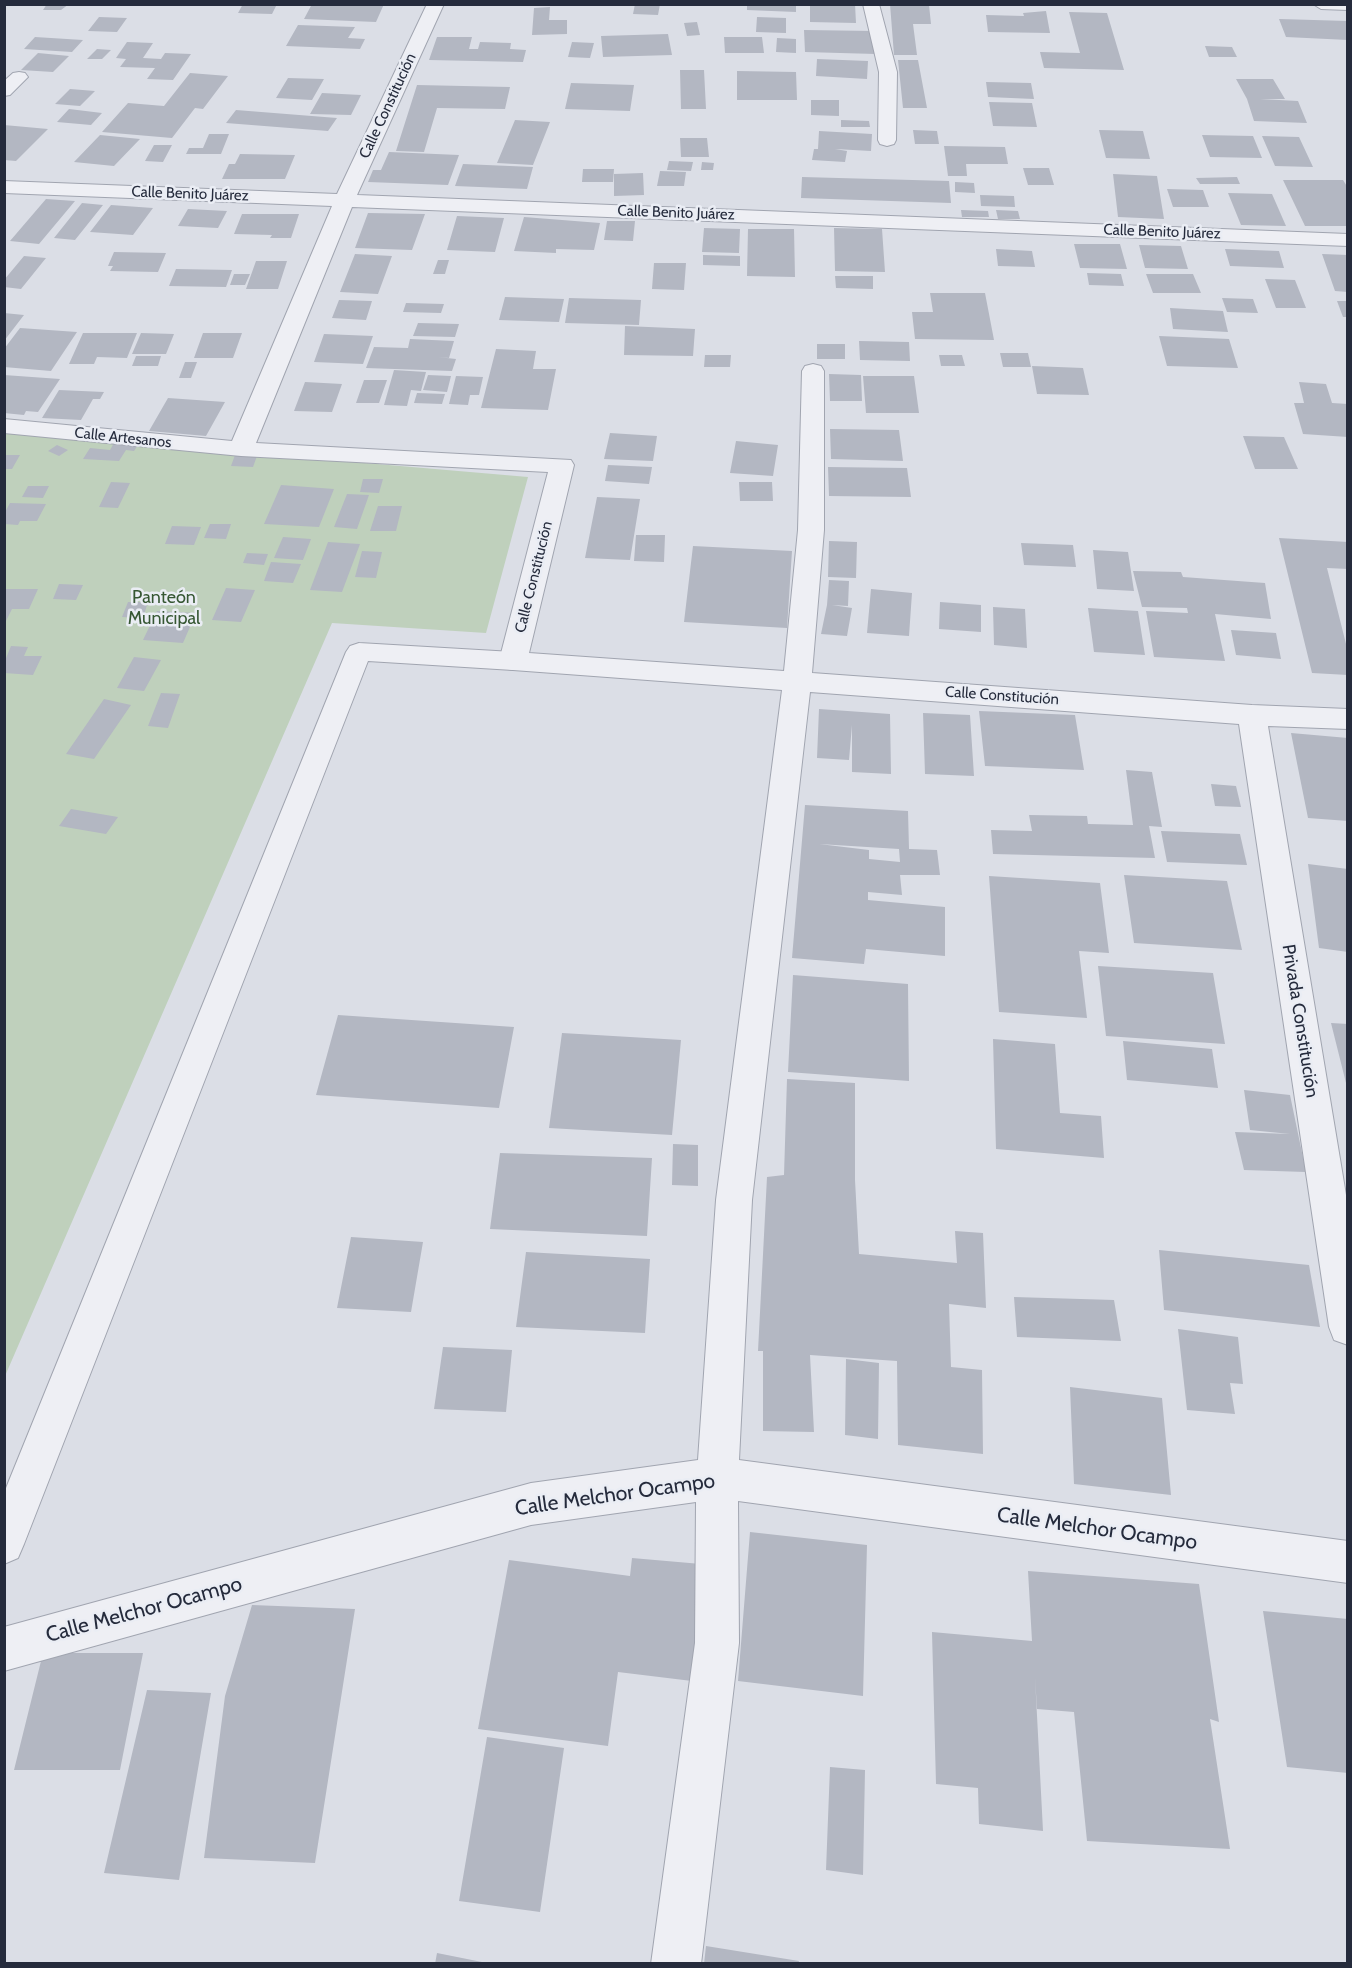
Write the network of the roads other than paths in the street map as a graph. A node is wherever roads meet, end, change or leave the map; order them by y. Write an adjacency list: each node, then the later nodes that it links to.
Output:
1 (436, 4): 9 (street, Calle Constitución)
2 (871, 4): 7 (street)
3 (1321, 4): 4 (street)
4 (1347, 5)
5 (19, 77): 6 (street)
6 (4, 92)
7 (887, 140)
8 (4, 187): 9 (street, Calle Benito Juárez)
9 (345, 200): 10 (street, Calle Benito Juárez); 13 (street, Calle Constitución)
10 (1347, 240)
11 (813, 370): 15 (street)
12 (4, 426): 13 (street, Calle Artesanos)
13 (241, 449): 14 (street, Calle Constitución)
14 (513, 661): 15 (street, Calle Constitución); 20 (lane)
15 (797, 681): 16 (street, Calle Constitución); 19 (street)
16 (1252, 714): 17 (street, Calle Constitución); 18 (street, Privada Constitución)
17 (1347, 718)
18 (1347, 1327)
19 (717, 1478): 21 (street, Calle Melchor Ocampo); 22 (street, Calle Melchor Ocampo); 23 (street)
20 (4, 1544)
21 (1347, 1562)
22 (4, 1649)
23 (676, 1964)

